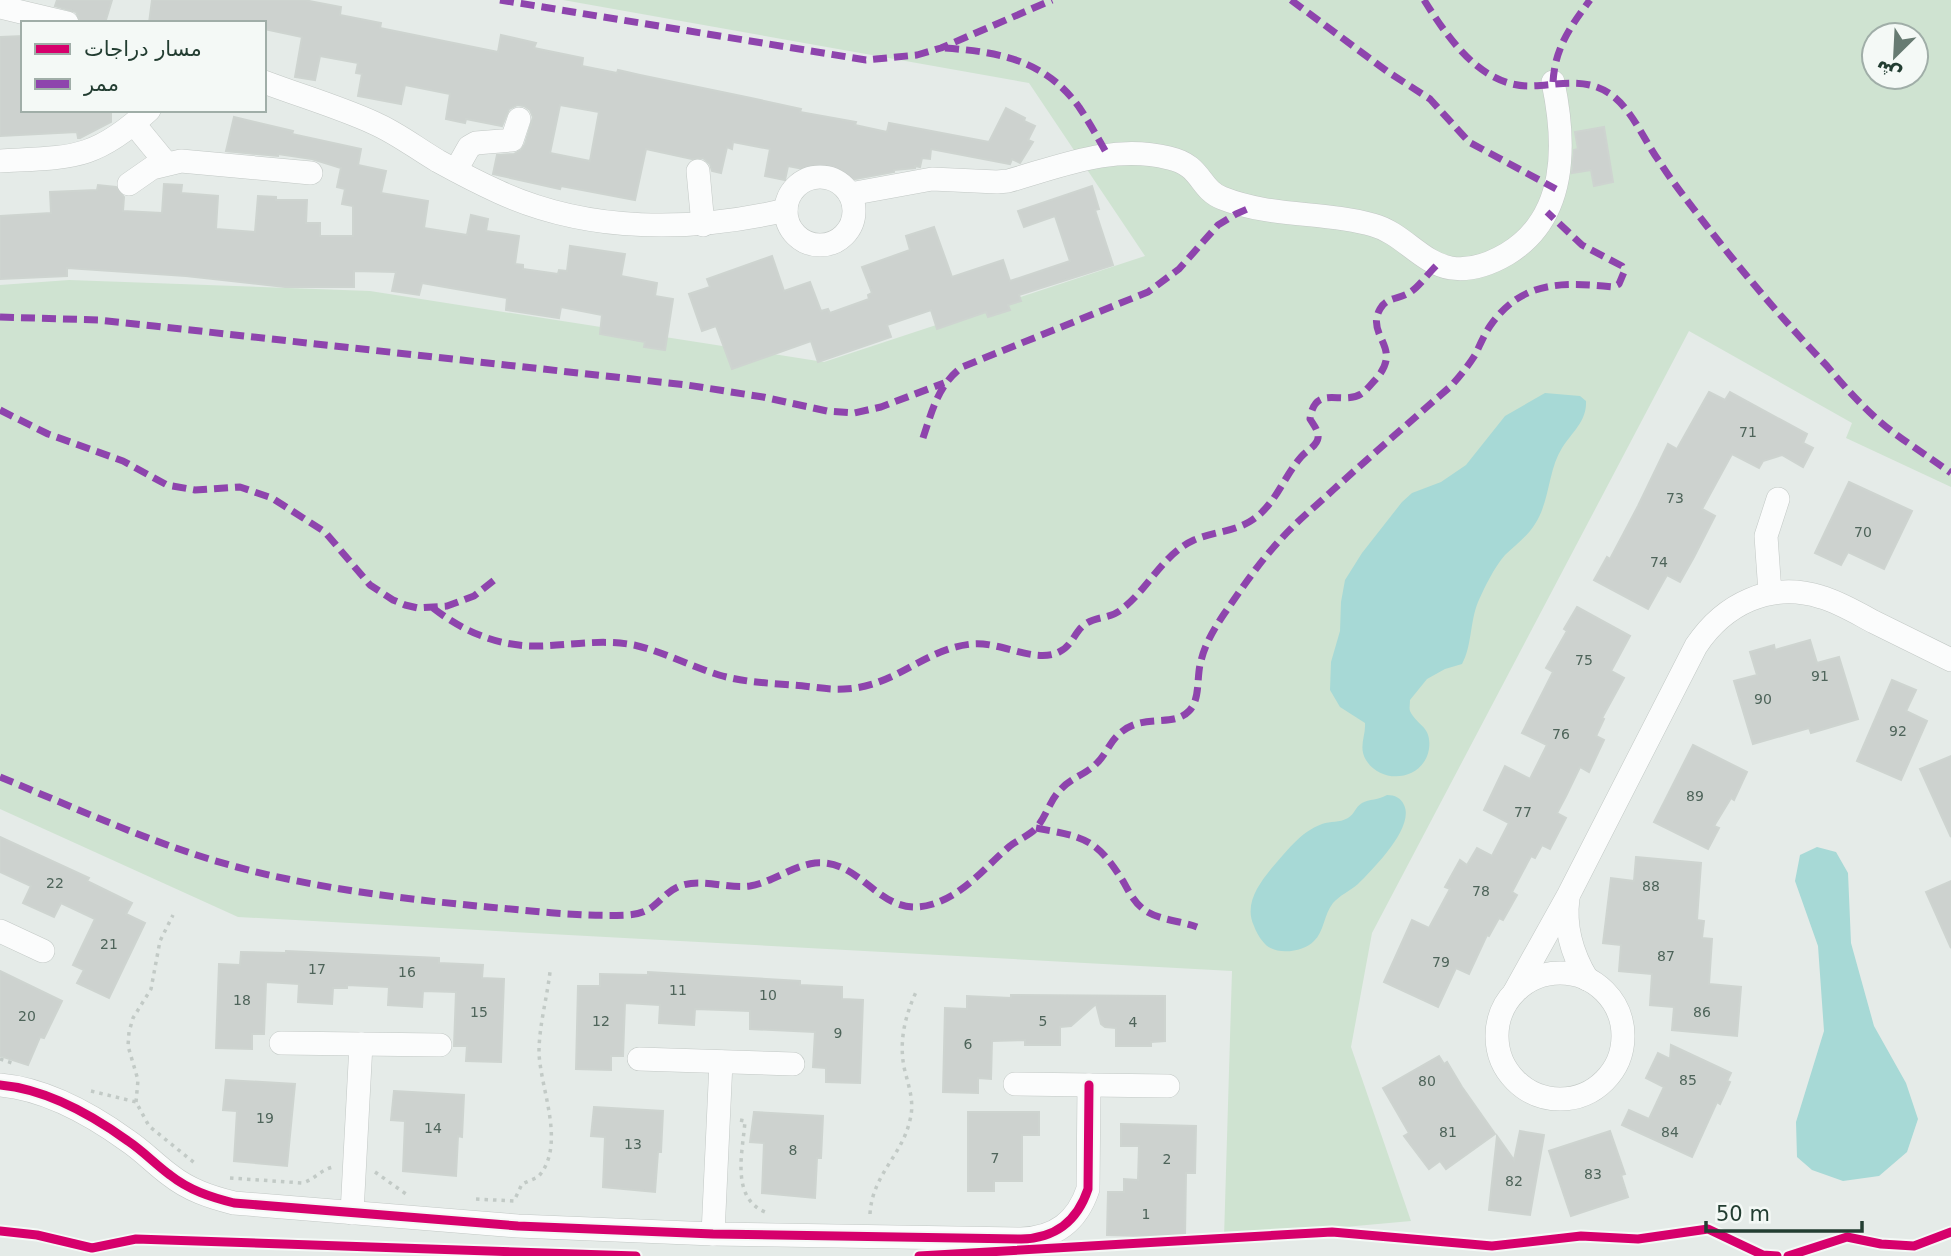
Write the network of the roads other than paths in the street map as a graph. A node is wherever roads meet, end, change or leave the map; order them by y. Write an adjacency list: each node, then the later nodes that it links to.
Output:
1 (0, 7): 2 (street)
2 (59, 21)
3 (1553, 82): 13 (street)
4 (266, 83): 9 (street)
5 (141, 117): 7 (street); 8 (street)
6 (519, 119): 9 (street)
7 (0, 161)
8 (166, 163): 11 (street); 12 (street)
9 (456, 170): 15 (street)
10 (698, 171): 15 (street)
11 (310, 173)
12 (129, 184)
13 (850, 194): 14 (street); 14 (street)
14 (786, 210): 15 (street)
15 (703, 225)
16 (1778, 499): 17 (street)
17 (1770, 593): 18 (street); 19 (street)
18 (1951, 660)
19 (1569, 894): 22 (street); 23 (street)
20 (0, 931): 21 (street)
21 (43, 951)
22 (1587, 979): 23 (street); 23 (street)
23 (1515, 991)
24 (281, 1042): 25 (street)
25 (361, 1044): 26 (street); 34 (street)
26 (440, 1045)
27 (639, 1059): 28 (street)
28 (721, 1062): 29 (street); 35 (street)
29 (793, 1064)
30 (1015, 1084): 32 (street)
31 (0, 1085): 34 (street)
32 (1089, 1085): 33 (street); 35 (street)
33 (1168, 1086)
34 (352, 1213): 35 (street)
35 (713, 1234)

